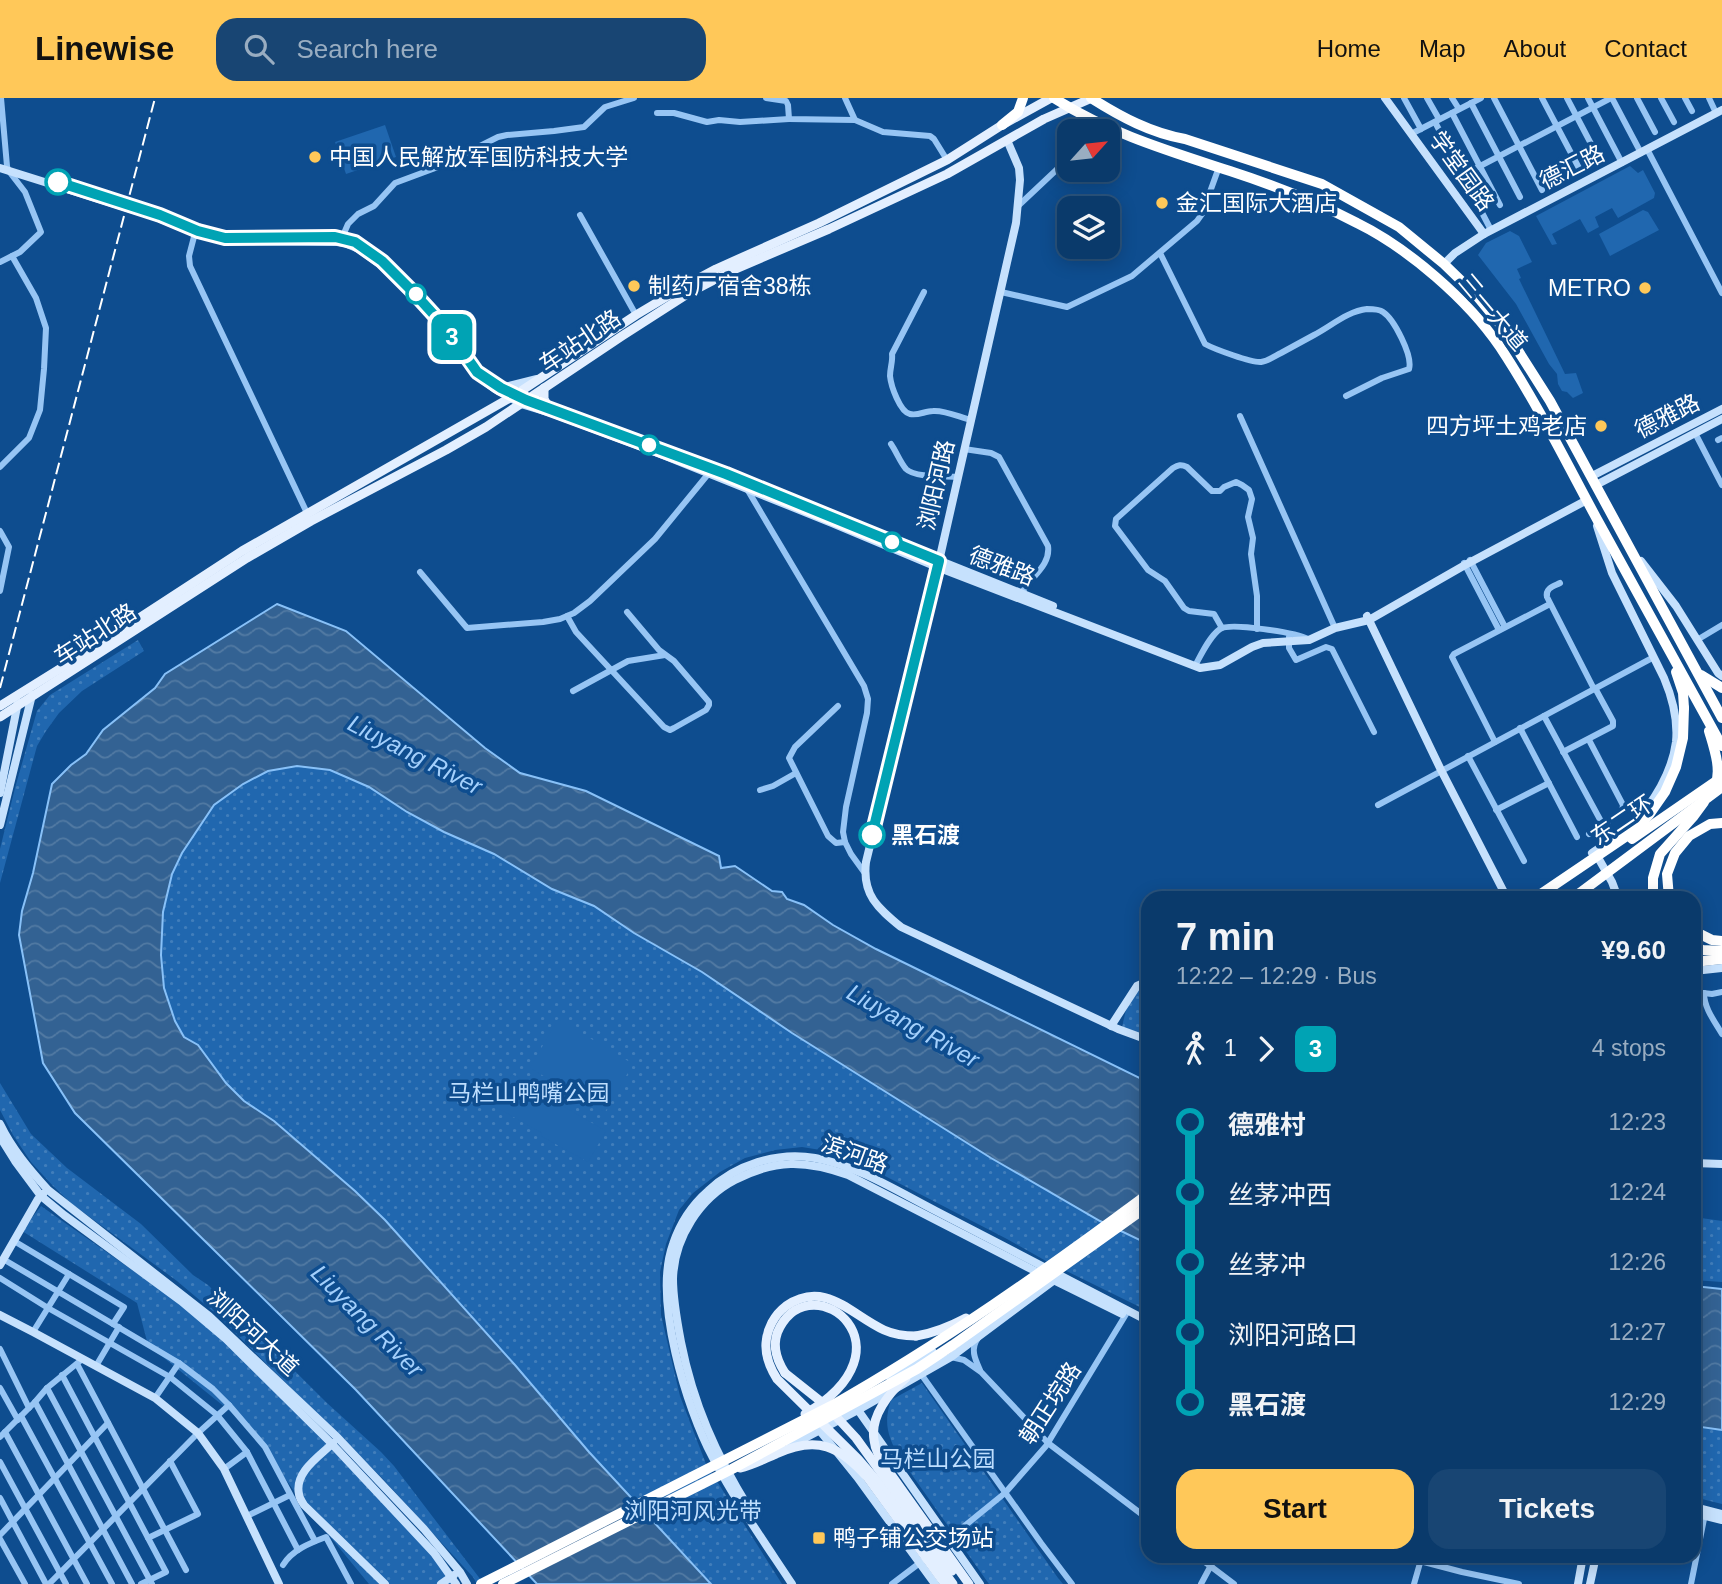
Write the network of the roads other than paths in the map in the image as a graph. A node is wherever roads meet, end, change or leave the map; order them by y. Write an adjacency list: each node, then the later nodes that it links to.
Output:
1 (1, 98): 50 (street)
2 (634, 98): 62 (street)
3 (766, 98): 22 (street)
4 (845, 98): 33 (street)
5 (1023, 98): 36 (highway)
6 (1052, 98): 24 (highway, 三一大道); 36 (main road, 车站北路)
7 (1092, 98): 24 (main road, 车站北路); 66 (highway, 三一大道)
8 (1385, 98): 41 (street, 学堂园路)
9 (1404, 98): 38 (street)
10 (1427, 98): 34 (street)
11 (1452, 98): 26 (street)
12 (1479, 98): 23 (street)
13 (1494, 98): 43 (street)
14 (1542, 98): 37 (street)
15 (1567, 98): 30 (street)
16 (1588, 98): 25 (street)
17 (1612, 98): 25 (street); 44 (street)
18 (1637, 98): 39 (street)
19 (1661, 98): 35 (street)
20 (1685, 98): 27 (street)
21 (1709, 98): 28 (street)
22 (786, 99): 31 (street)
23 (1471, 103): 26 (street); 45 (street)
24 (1068, 107): 32 (highway, 三一大道); 42 (main road, 车站北路)
25 (1593, 107): 30 (street); 48 (street)
26 (1455, 111): 34 (street); 49 (street)
27 (1692, 111)
28 (1719, 111): 44 (street, 德汇路)
29 (657, 113): 31 (street)
30 (1576, 116): 37 (street); 46 (street)
31 (789, 119): 33 (street)
32 (1087, 119)
33 (855, 120): 47 (street)
34 (1437, 120): 38 (street); 54 (street)
35 (1674, 122)
36 (1002, 125): 47 (main road, 车站北路)
37 (1557, 126): 43 (street); 53 (street)
38 (1421, 129): 41 (street)
39 (1655, 132)
40 (1120, 134): 51 (highway, 三一大道)
41 (1411, 134): 60 (street, 学堂园路)
42 (1007, 140): 58 (street, 浏阳河路); 75 (main road, 车站北路)
43 (1519, 146): 45 (street); 55 (street)
44 (1644, 151): 48 (street, 德汇路); 69 (street)
45 (1499, 156): 49 (street); 56 (street)
46 (1599, 159)
47 (947, 160): 70 (main road, 车站北路)
48 (1622, 163): 60 (street, 德汇路)
49 (1480, 166): 54 (street); 57 (street)
50 (4, 167): 61 (street, 德雅路); 62 (street, 德雅路); 64 (street)
51 (1219, 167): 63 (street); 72 (highway, 三一大道)
52 (1057, 169): 58 (street)
53 (1580, 170)
54 (1463, 175): 60 (street)
55 (1542, 190)
56 (1520, 197)
57 (1500, 205)
58 (1018, 206): 68 (street, 浏阳河路)
59 (580, 215): 70 (street)
60 (1488, 232): 66 (street, 德汇路)
61 (195, 233): 77 (street, 德雅路); 93 (street)
62 (342, 238): 74 (street, 德雅路)
63 (1160, 254): 68 (street); 76 (street)
64 (12, 256): 65 (street); 86 (street)
65 (0, 262)
66 (1444, 264): 71 (highway, 三一大道)
67 (924, 292): 82 (street)
68 (1001, 292): 82 (street, 浏阳河路)
69 (1722, 293)
70 (636, 316): 73 (main road, 车站北路)
71 (1518, 351): 72 (highway); 89 (highway, 三一大道)
72 (1507, 359): 92 (highway, 三一大道)
73 (539, 379): 74 (street); 77 (main road, 车站北路)
74 (501, 388): 77 (street, 德雅路)
75 (544, 388): 77 (main road, 车站北路); 78 (main road)
76 (1346, 396)
77 (518, 399): 78 (street, 德雅路); 87 (street, 德雅路); 93 (main road, 车站北路); 126 (main road, 车站北路)
78 (548, 408): 98 (street, 德雅路)
79 (1722, 409): 89 (street, 德雅路)
80 (1240, 416): 109 (street)
81 (1722, 419): 83 (street, 德雅路)
82 (971, 420): 85 (street, 浏阳河路)
83 (1695, 433): 89 (street, 德雅路); 90 (street)
84 (891, 443): 88 (street)
85 (964, 449): 88 (street, 浏阳河路); 102 (street)
86 (0, 467)
87 (709, 473): 91 (street, 德雅路); 105 (street)
88 (958, 477): 98 (street, 浏阳河路)
89 (1594, 481): 96 (highway, 三一大道)
90 (1722, 485)
91 (747, 489): 98 (street, 德雅路); 155 (street)
92 (1586, 498): 94 (highway, 三一大道); 97 (street)
93 (307, 513): 121 (main road, 车站北路)
94 (1596, 516): 115 (highway, 三一大道); 118 (street)
95 (0, 531): 101 (street)
96 (1631, 548): 107 (highway, 三一大道); 116 (street)
97 (1468, 562): 106 (street); 111 (street)
98 (938, 564): 102 (street); 158 (street, 浏阳河路)
99 (419, 572): 105 (street)
100 (1560, 583): 103 (street)
101 (0, 591)
102 (1020, 597): 119 (street)
103 (1550, 604): 111 (street); 123 (street)
104 (626, 612): 117 (street)
105 (567, 616): 120 (street)
106 (1368, 618): 109 (street); 141 (street)
107 (1671, 623): 122 (highway); 133 (highway, 三一大道)
108 (1722, 625): 116 (street)
109 (1335, 627): 113 (street)
110 (1222, 628): 112 (street); 112 (street); 119 (street)
111 (1502, 628): 137 (street)
112 (1257, 629): 113 (street)
113 (1306, 638): 114 (street)
114 (1289, 639): 119 (street); 135 (street)
115 (1664, 640): 130 (highway, 三一大道); 161 (highway, bridge)
116 (1698, 640): 122 (street)
117 (665, 655): 120 (street); 120 (street)
118 (1654, 657): 123 (street); 156 (street)
119 (1196, 664)
120 (610, 669): 124 (street)
121 (37, 682): 125 (main road, 车站北路); 126 (street)
122 (1721, 683)
123 (1594, 689): 131 (street); 136 (street)
124 (573, 691)
125 (21, 692): 127 (main road, 车站北路); 128 (street)
126 (31, 698): 128 (main road, 车站北路); 151 (street)
127 (0, 706)
128 (17, 706): 132 (main road, 车站北路); 147 (street)
129 (838, 706): 142 (street)
130 (1703, 712): 138 (highway, 三一大道); 165 (highway)
131 (1544, 716): 134 (street); 139 (street)
132 (0, 717)
133 (1722, 718)
134 (1520, 728): 137 (street); 144 (street)
135 (1374, 732)
136 (1589, 740): 139 (street); 152 (street)
137 (1494, 742): 140 (street)
138 (1722, 746)
139 (1563, 752): 152 (street)
140 (1468, 756): 141 (street); 149 (street)
141 (1441, 770): 148 (street); 159 (street)
142 (796, 773): 146 (street); 155 (street)
143 (1722, 777): 162 (highway, 东二环, bridge)
144 (1549, 783): 149 (street); 154 (street)
145 (1722, 787): 163 (highway, bridge)
146 (760, 790)
147 (0, 793)
148 (1378, 805)
149 (1496, 810): 157 (street)
150 (1722, 823): 166 (highway)
151 (0, 825)
152 (1603, 825): 153 (street)
153 (1588, 834)
154 (1577, 837)
155 (845, 842): 158 (street)
156 (1594, 852): 160 (street); 164 (street)
157 (1524, 862)
158 (864, 872): 178 (street)
159 (1503, 891)
160 (1539, 891)
161 (1545, 891)
162 (1556, 891)
163 (1582, 891)
164 (1615, 891)
165 (1653, 891)
166 (1668, 891)
167 (1701, 950): 168 (highway)
168 (1722, 952): 169 (highway)
169 (1701, 955)
170 (1722, 959): 171 (highway)
171 (1701, 961)
172 (1722, 968): 173 (street)
173 (1701, 970)
174 (1141, 984): 178 (street)
175 (1722, 992): 177 (street)
176 (1701, 993): 177 (street)
177 (1704, 993): 179 (street)
178 (1111, 1026): 180 (street)
179 (1722, 1034)
180 (1141, 1037)
181 (0, 1124): 185 (street, 浏阳河大道)
182 (0, 1137): 185 (street, 浏阳河大道)
183 (1701, 1163): 184 (street)
184 (1722, 1164)
185 (45, 1193): 188 (street); 229 (street, 浏阳河大道)
186 (1141, 1199): 195 (highway, bridge)
187 (1141, 1211): 211 (highway, bridge)
188 (14, 1241): 189 (street); 191 (street)
189 (1, 1262): 194 (street)
190 (1047, 1273): 193 (street, 滨河路); 238 (street); 238 (street, 滨河路)
191 (69, 1274): 194 (street); 201 (street)
192 (0, 1278): 196 (street)
193 (1057, 1278): 197 (street, 滨河路); 203 (street)
194 (58, 1292): 196 (street); 201 (street)
195 (1007, 1296): 233 (highway, bridge); 300 (main road, bridge)
196 (48, 1308): 202 (street); 204 (street)
197 (1127, 1313): 199 (street, 滨河路); 200 (street, 滨河路); 230 (street, 朝正垸路)
198 (0, 1315): 202 (street)
199 (1141, 1318)
200 (1141, 1322)
201 (116, 1326): 204 (street); 209 (street)
202 (33, 1332): 207 (street)
203 (979, 1336): 206 (street); 212 (street)
204 (109, 1343): 210 (street); 214 (street)
205 (0, 1349): 208 (street)
206 (951, 1357): 211 (street); 212 (street)
207 (80, 1361): 210 (street); 213 (street); 224 (street)
208 (3, 1362): 220 (street)
209 (179, 1363): 214 (street); 219 (street)
210 (96, 1366): 217 (street)
211 (919, 1371): 221 (street); 238 (highway, bridge); 241 (street); 302 (main road, bridge)
212 (981, 1372): 230 (street)
213 (62, 1374): 216 (street); 228 (street)
214 (170, 1377): 217 (street); 222 (street)
215 (0, 1388): 223 (street)
216 (47, 1388): 218 (street); 231 (street)
217 (155, 1398): 226 (street)
218 (35, 1402): 220 (street); 236 (street)
219 (229, 1405): 222 (street); 243 (street)
220 (29, 1408): 223 (street)
221 (858, 1410): 225 (street); 262 (street)
222 (217, 1415): 226 (street); 232 (street)
223 (20, 1418): 227 (street); 239 (street)
224 (108, 1423): 228 (street); 240 (street)
225 (820, 1431): 238 (street); 267 (street)
226 (198, 1433): 234 (street); 237 (street)
227 (2, 1434): 242 (street)
228 (94, 1437): 231 (street); 245 (street)
229 (335, 1441): 279 (street, 浏阳河大道); 290 (street)
230 (1048, 1443): 241 (street, 朝正垸路); 251 (street)
231 (81, 1451): 236 (street); 253 (street)
232 (247, 1452): 237 (street); 246 (street)
233 (733, 1455): 293 (highway, bridge); 301 (main road, bridge)
234 (170, 1461): 240 (street); 257 (street)
235 (0, 1462): 247 (street)
236 (68, 1464): 239 (street); 258 (street)
237 (224, 1469): 254 (street)
238 (726, 1472): 294 (highway, bridge); 295 (street, 滨河路); 296 (street, 滨河路); 299 (main road, bridge)
239 (55, 1479): 242 (street); 264 (street)
240 (143, 1488): 245 (street); 257 (street)
241 (1005, 1493): 262 (street, 朝正垸路); 304 (street)
242 (39, 1495): 247 (street); 266 (street)
243 (290, 1495): 246 (street); 263 (street)
244 (0, 1498): 256 (street)
245 (129, 1502): 253 (street); 261 (street)
246 (273, 1503): 254 (street); 265 (street)
247 (26, 1509): 256 (street); 278 (street)
248 (1701, 1511): 250 (street)
249 (1701, 1513): 250 (street)
250 (1705, 1513): 252 (street); 255 (street); 259 (street)
251 (1141, 1514)
252 (1722, 1514)
253 (116, 1516): 258 (street); 280 (street)
254 (247, 1517): 288 (street)
255 (1722, 1520)
256 (13, 1523): 260 (street); 282 (street)
257 (165, 1529): 261 (street); 277 (street)
258 (102, 1530): 264 (street); 286 (street)
259 (1701, 1533)
260 (0, 1537): 281 (street)
261 (148, 1538): 280 (street)
262 (948, 1540): 267 (street, 朝正垸路); 303 (street)
263 (315, 1541): 265 (street); 289 (street)
264 (90, 1542): 266 (street); 285 (street)
265 (298, 1550): 275 (street)
266 (73, 1559): 278 (street); 284 (street)
267 (919, 1563): 297 (street, 朝正垸路); 298 (street)
268 (1206, 1563): 276 (street)
269 (1212, 1563): 276 (street)
270 (1420, 1563): 307 (street)
271 (1440, 1563): 308 (street)
272 (1582, 1563): 309 (street)
273 (1594, 1563): 310 (street)
274 (1695, 1563): 311 (street)
275 (282, 1565)
276 (1210, 1566): 305 (street); 306 (street)
277 (186, 1570)
278 (60, 1573): 282 (street); 283 (street)
279 (456, 1578): 291 (street); 292 (street, 浏阳河大道)
280 (151, 1582): 287 (street)
281 (25, 1584)
282 (47, 1584)
283 (66, 1584)
284 (87, 1584)
285 (112, 1584)
286 (132, 1584)
287 (141, 1584)
288 (279, 1584)
289 (351, 1584)
290 (384, 1584)
291 (441, 1584)
292 (467, 1584)
293 (481, 1584)
294 (503, 1584)
295 (792, 1584)
296 (798, 1584)
297 (892, 1584)
298 (935, 1584)
299 (945, 1584)
300 (953, 1584)
301 (962, 1584)
302 (969, 1584)
303 (979, 1584)
304 (1073, 1584)
305 (1201, 1584)
306 (1234, 1584)
307 (1414, 1584)
308 (1519, 1584)
309 (1578, 1584)
310 (1590, 1584)
311 (1691, 1584)

